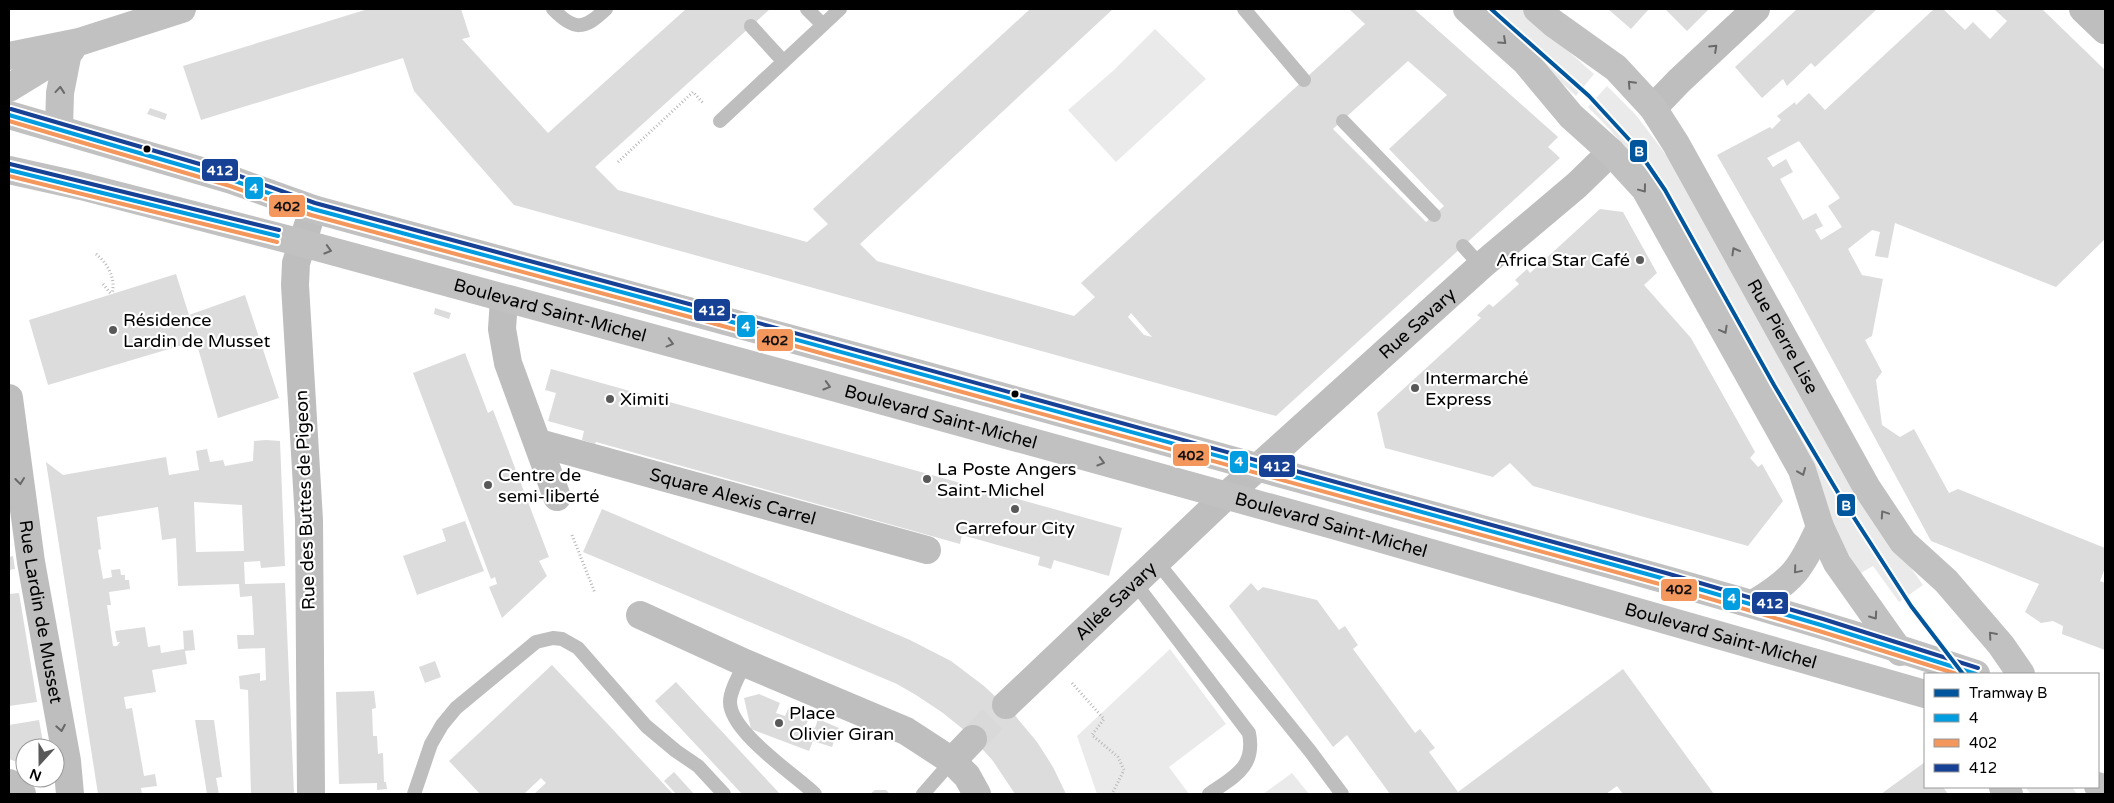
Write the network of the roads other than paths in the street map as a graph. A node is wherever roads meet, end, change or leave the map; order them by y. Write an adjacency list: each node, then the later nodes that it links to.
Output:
1 (182, 9): 11 (main road)
2 (553, 9): 3 (lane)
3 (606, 9)
4 (807, 9): 12 (lane)
5 (840, 9): 12 (lane)
6 (1244, 9): 18 (lane)
7 (1466, 9): 25 (main road, one-way to 25)
8 (1537, 9): 20 (main road, Rue Pierre Lise, one-way to 8)
9 (1756, 9): 20 (street, one-way to 9)
10 (2083, 9): 14 (street)
11 (142, 15): 15 (main road)
12 (823, 25): 17 (lane)
13 (750, 26): 17 (lane)
14 (2105, 30)
15 (73, 47): 16 (main road); 19 (main road); 24 (main road, one-way to 15)
16 (14, 57)
17 (784, 61): 23 (lane)
18 (1304, 80)
19 (9, 88)
20 (1654, 108): 47 (main road, Rue Pierre Lise, one-way to 20)
21 (9, 115): 24 (main road, Boulevard Saint-Michel)
22 (1343, 120): 28 (lane)
23 (720, 121)
24 (59, 129): 27 (main road, Boulevard Saint-Michel)
25 (1611, 152): 31 (street, Rue Savary); 38 (main road, one-way to 38)
26 (9, 170): 29 (main road, Boulevard Saint-Michel)
27 (314, 209): 29 (street, Rue des Buttes de Pigeon); 35 (main road, Boulevard Saint-Michel)
28 (1434, 215)
29 (302, 242): 32 (main road, Boulevard Saint-Michel, one-way to 32); 56 (street, Rue des Buttes de Pigeon)
30 (1463, 246): 31 (lane)
31 (1481, 266): 35 (street, Rue Savary)
32 (504, 299): 34 (street); 36 (main road, Boulevard Saint-Michel, one-way to 36)
33 (9, 398): 55 (street, Rue Lardin de Musset, one-way to 55)
34 (538, 443): 37 (street); 39 (street, Square Alexis Carrel)
35 (1259, 468): 36 (street, Rue Savary); 42 (main road, Boulevard Saint-Michel)
36 (1226, 496): 40 (street, Allée Savary); 49 (main road, Boulevard Saint-Michel)
37 (557, 497)
38 (1820, 527): 42 (main road, one-way to 42); 44 (main road, one-way to 44)
39 (927, 550)
40 (1157, 562): 41 (street, Allée Savary); 63 (lane)
41 (1135, 583): 50 (street, Allée Savary); 62 (lane)
42 (1753, 604): 44 (main road, Boulevard Saint-Michel)
43 (640, 614): 45 (street)
44 (1896, 647): 46 (main road, Boulevard Saint-Michel); 48 (main road)
45 (745, 663): 52 (street); 59 (lane)
46 (1973, 673)
47 (2020, 673)
48 (1924, 687)
49 (1924, 694)
50 (1006, 705)
51 (973, 739): 52 (street)
52 (952, 760): 60 (lane); 61 (street)
53 (9, 783): 54 (street)
54 (22, 794)
55 (70, 794)
56 (311, 794)
57 (414, 794): 58 (lane)
58 (724, 794)
59 (815, 794)
60 (923, 794)
61 (977, 794)
62 (1208, 794)
63 (1342, 794)

